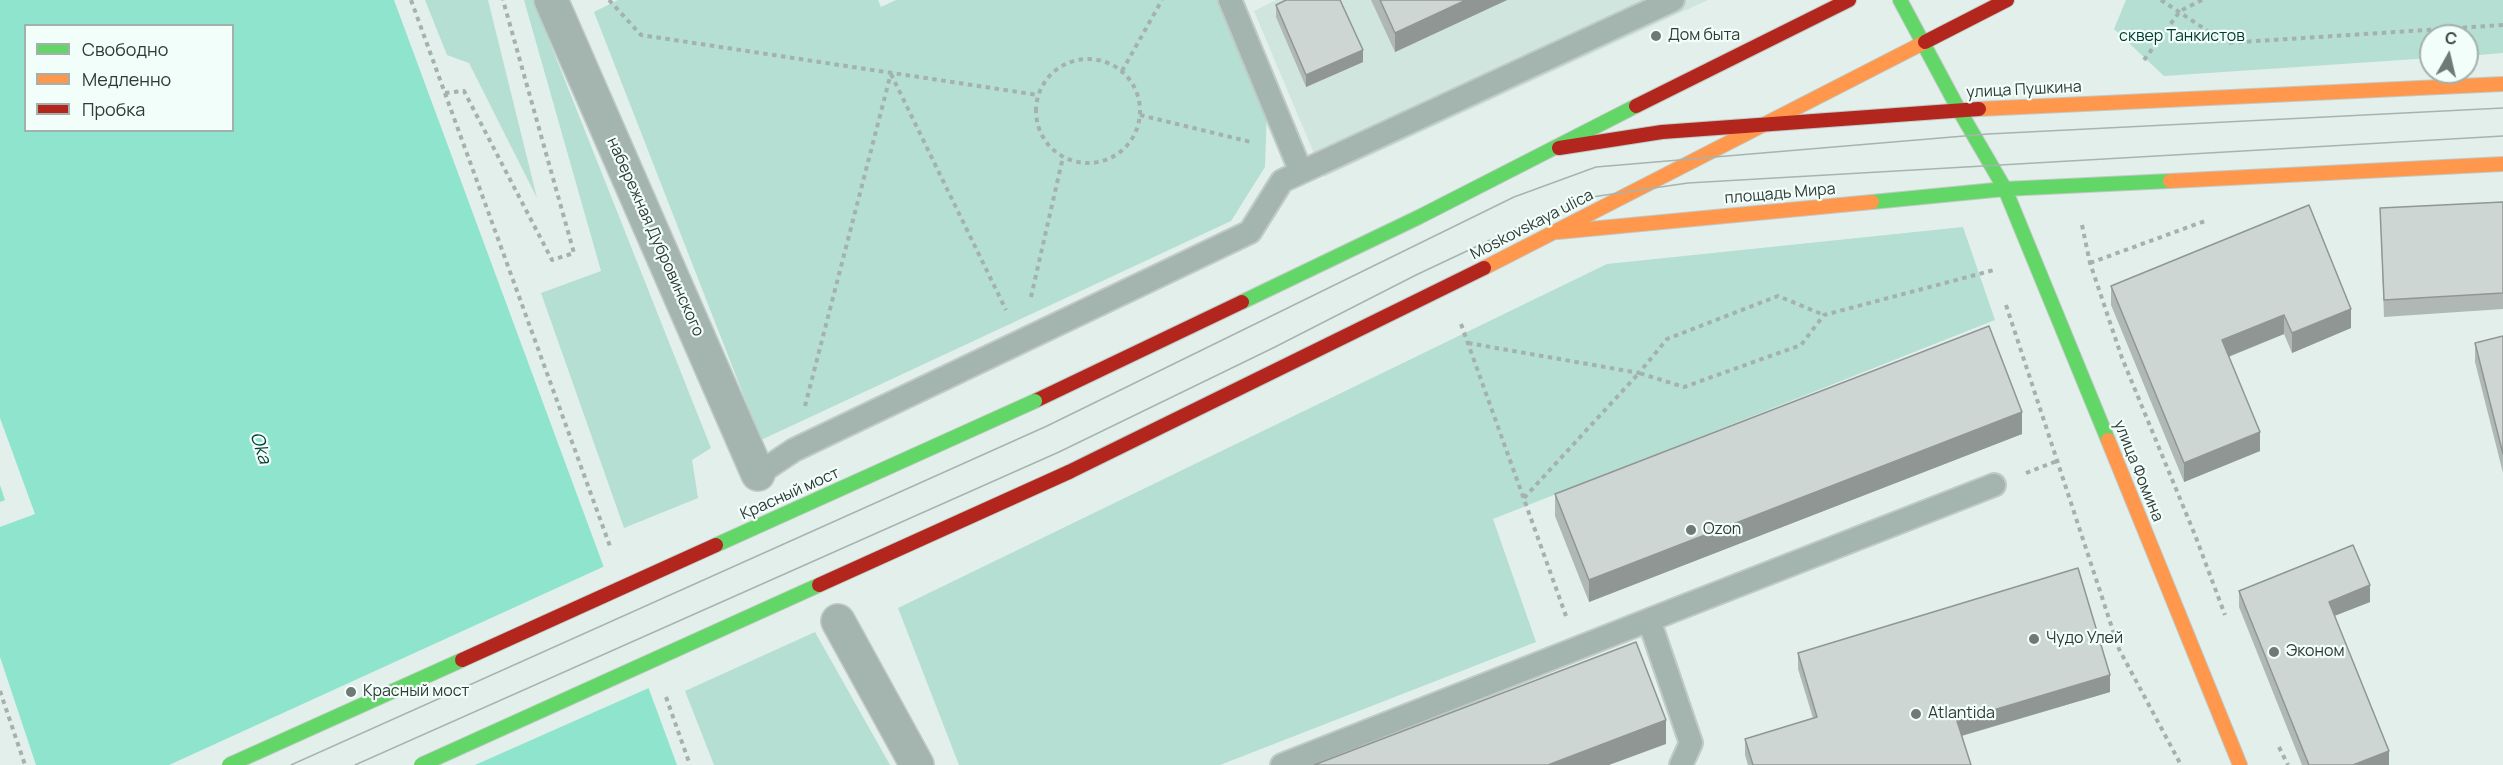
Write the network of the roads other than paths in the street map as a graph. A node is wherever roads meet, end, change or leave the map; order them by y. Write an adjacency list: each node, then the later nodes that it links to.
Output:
1 (1230, 0): 12 (lane)
2 (1672, 0): 12 (lane)
3 (1849, 0): 11 (main road)
4 (1900, 0): 7 (main road, улица Фомина)
5 (2007, 0): 7 (main road, Moskovskaya ulica)
6 (559, 3): 16 (street, набережная Дубровинского)
7 (1923, 42): 9 (main road, улица Фомина); 10 (main road, Moskovskaya ulica)
8 (2503, 84): 9 (main road, улица Пушкина)
9 (1959, 110): 10 (main road, улица Пушкина); 14 (main road, улица Фомина)
10 (1763, 125): 11 (main road, улица Пушкина); 15 (main road, Moskovskaya ulica)
11 (1549, 150): 20 (main road, Красный мост, bridge)
12 (1297, 162): 16 (lane)
13 (2503, 164): 14 (main road)
14 (2005, 189): 15 (main road, площадь Мира); 25 (main road, улица Фомина)
15 (1558, 232): 21 (main road, Moskovskaya ulica, bridge)
16 (758, 474)
17 (1994, 485): 18 (lane)
18 (1649, 620): 23 (lane); 24 (lane)
19 (838, 621): 22 (street)
20 (229, 765)
21 (421, 765)
22 (917, 765)
23 (1282, 765)
24 (1681, 765)
25 (2240, 765)

